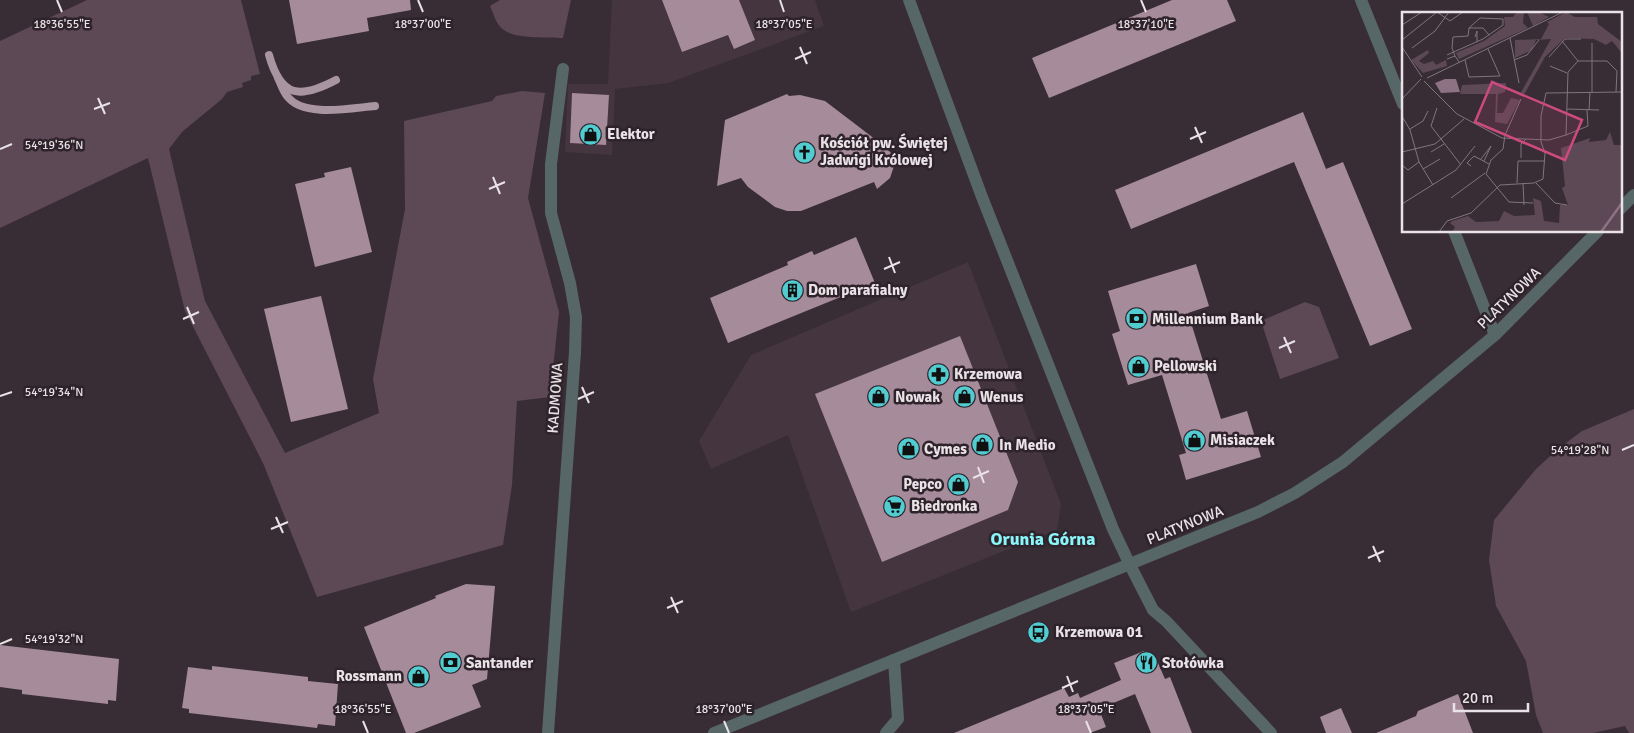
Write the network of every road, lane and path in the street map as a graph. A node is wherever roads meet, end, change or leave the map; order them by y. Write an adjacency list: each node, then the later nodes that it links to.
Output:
1 (909, 0): 10 (street)
2 (1361, 0): 4 (street)
3 (563, 69): 12 (street, KADMOWA)
4 (1402, 102)
5 (1634, 195): 6 (street)
6 (1622, 207)
7 (1454, 232): 9 (street)
8 (1597, 232): 9 (street, PLATYNOWA)
9 (1494, 336): 10 (street, PLATYNOWA)
10 (1130, 565): 11 (street, PLATYNOWA); 15 (street)
11 (894, 660): 13 (street, PLATYNOWA); 14 (street)
12 (548, 733)
13 (714, 733)
14 (886, 733)
15 (1271, 733)

